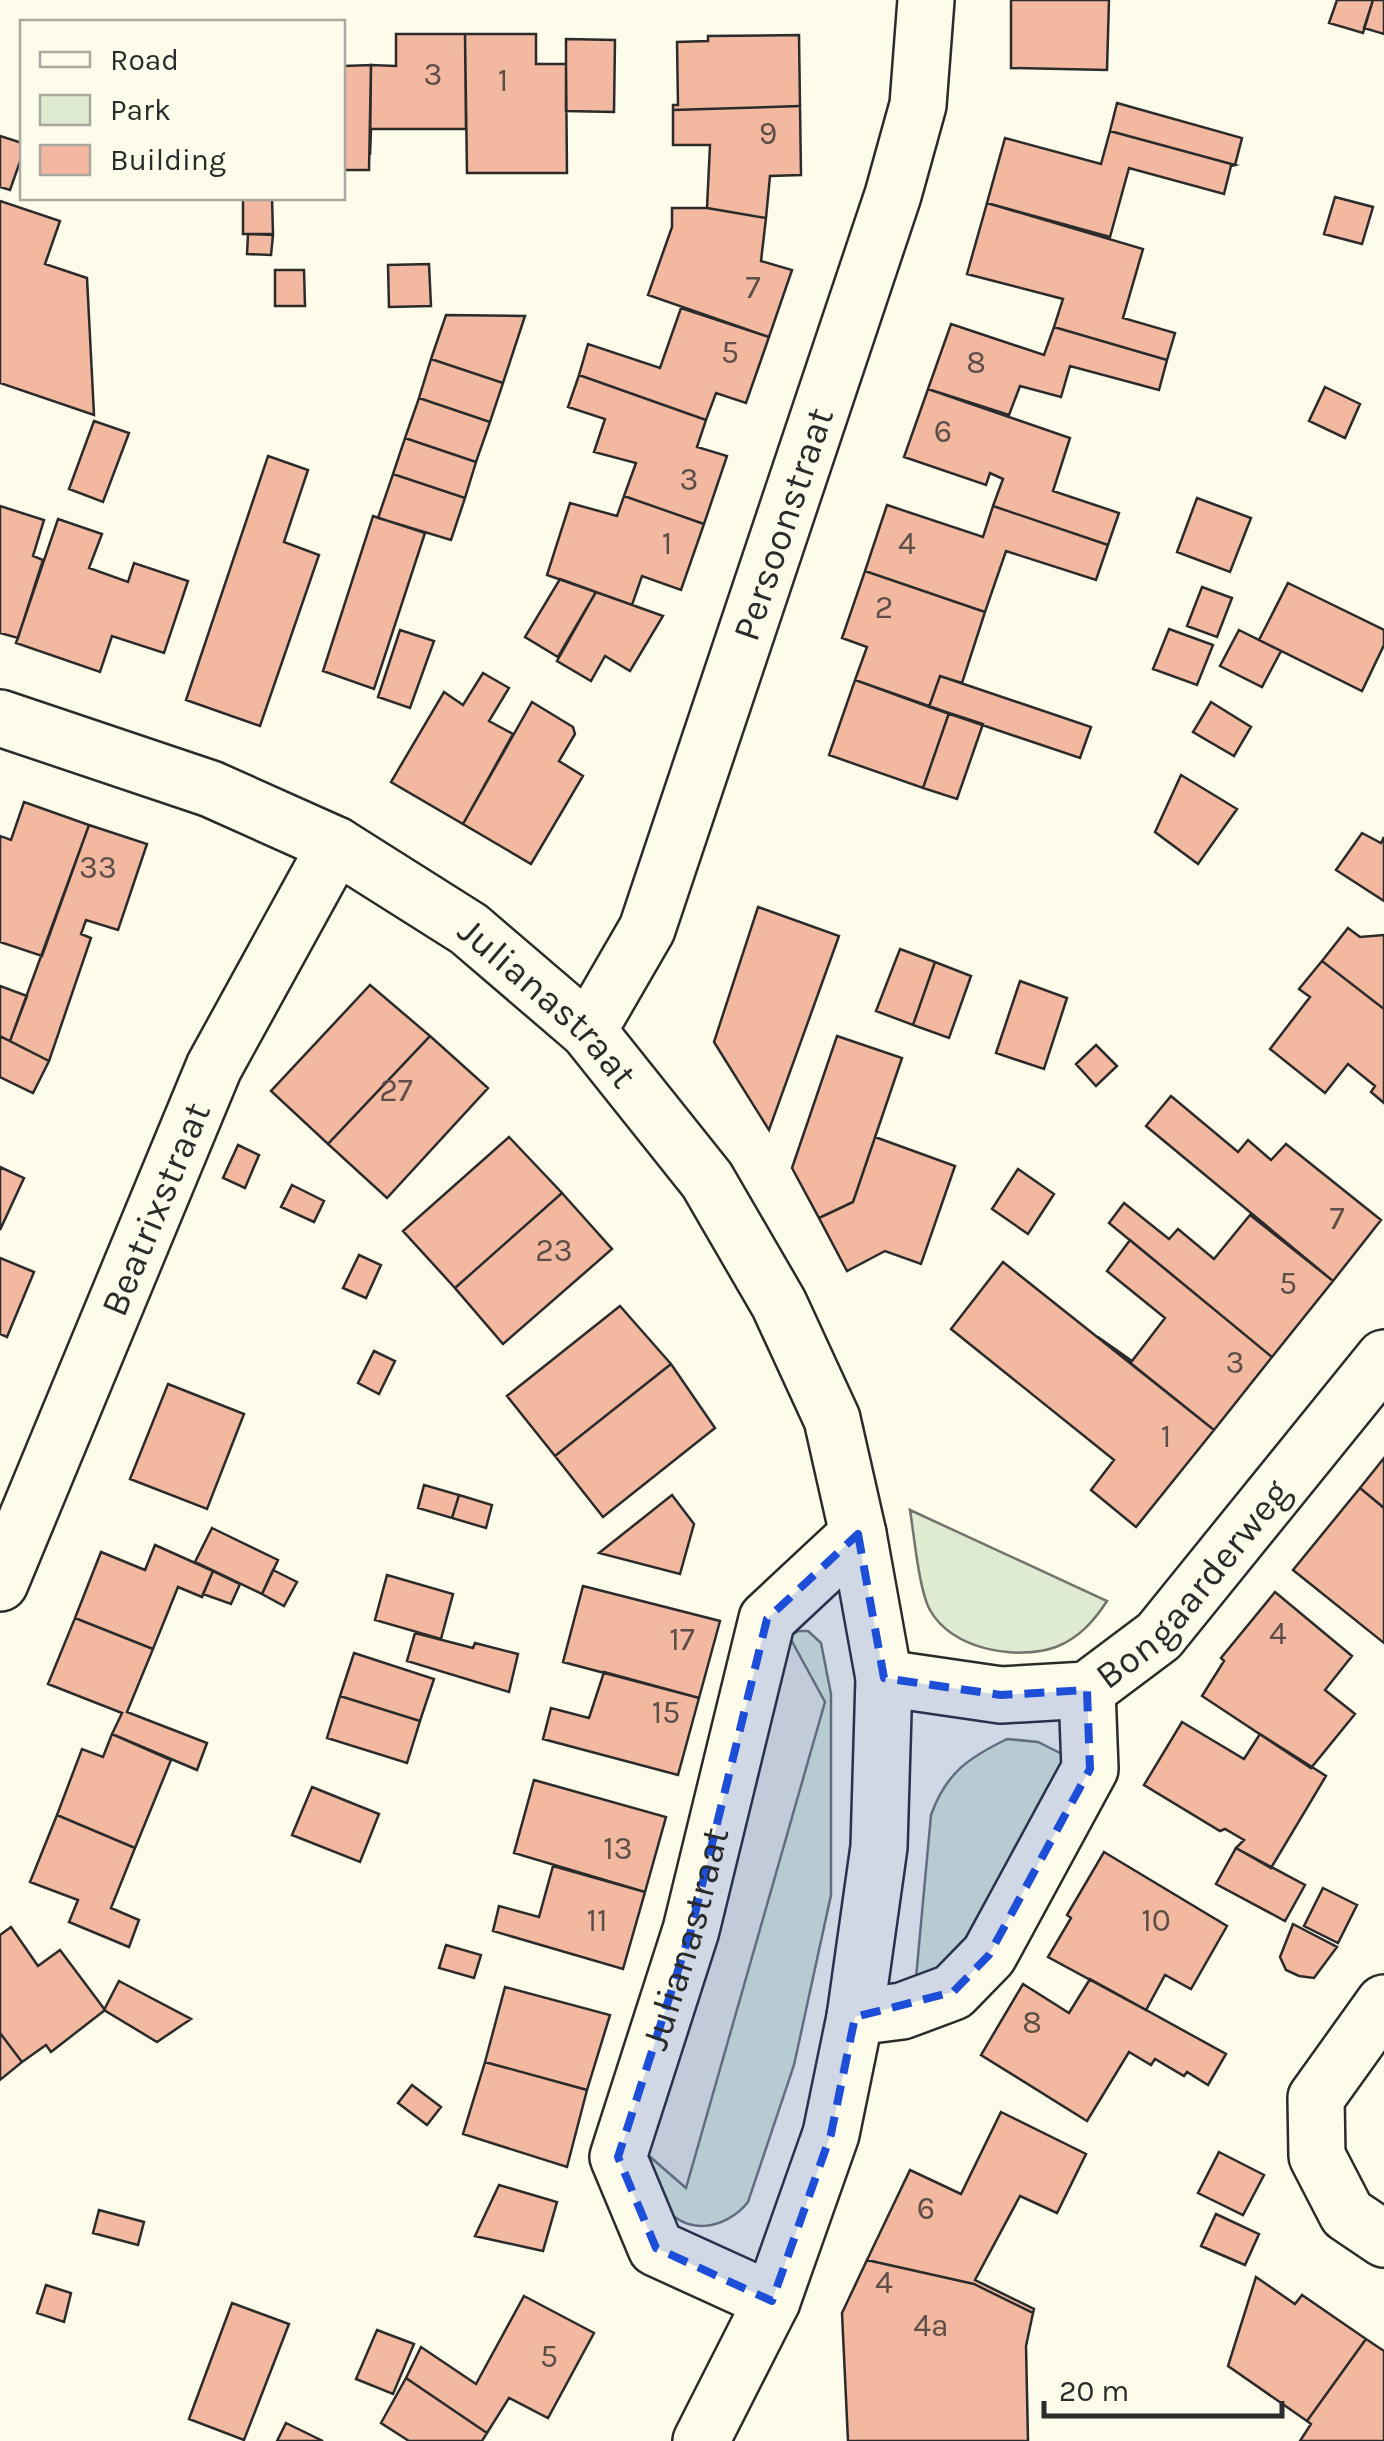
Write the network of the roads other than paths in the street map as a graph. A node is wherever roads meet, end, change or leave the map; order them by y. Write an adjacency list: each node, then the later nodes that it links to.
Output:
1 (926, 0): 4 (street, Persoonstraat)
2 (0, 718): 3 (street, Julianastraat)
3 (336, 845): 4 (street, Julianastraat); 7 (street, Beatrixstraat)
4 (588, 1031): 6 (street, Julianastraat)
5 (1384, 1358): 9 (street, Bongaarderweg)
6 (858, 1534): 8 (street, Julianastraat); 13 (street, Julianastraat)
7 (0, 1583)
8 (884, 1678): 9 (street, Bongaarderweg); 11 (street, Julianastraat)
9 (1087, 1690): 11 (street)
10 (1384, 2002): 12 (street)
11 (854, 2018): 13 (street, Julianastraat)
12 (1384, 2239)
13 (772, 2301): 14 (street, Julianastraat)
14 (702, 2441)

